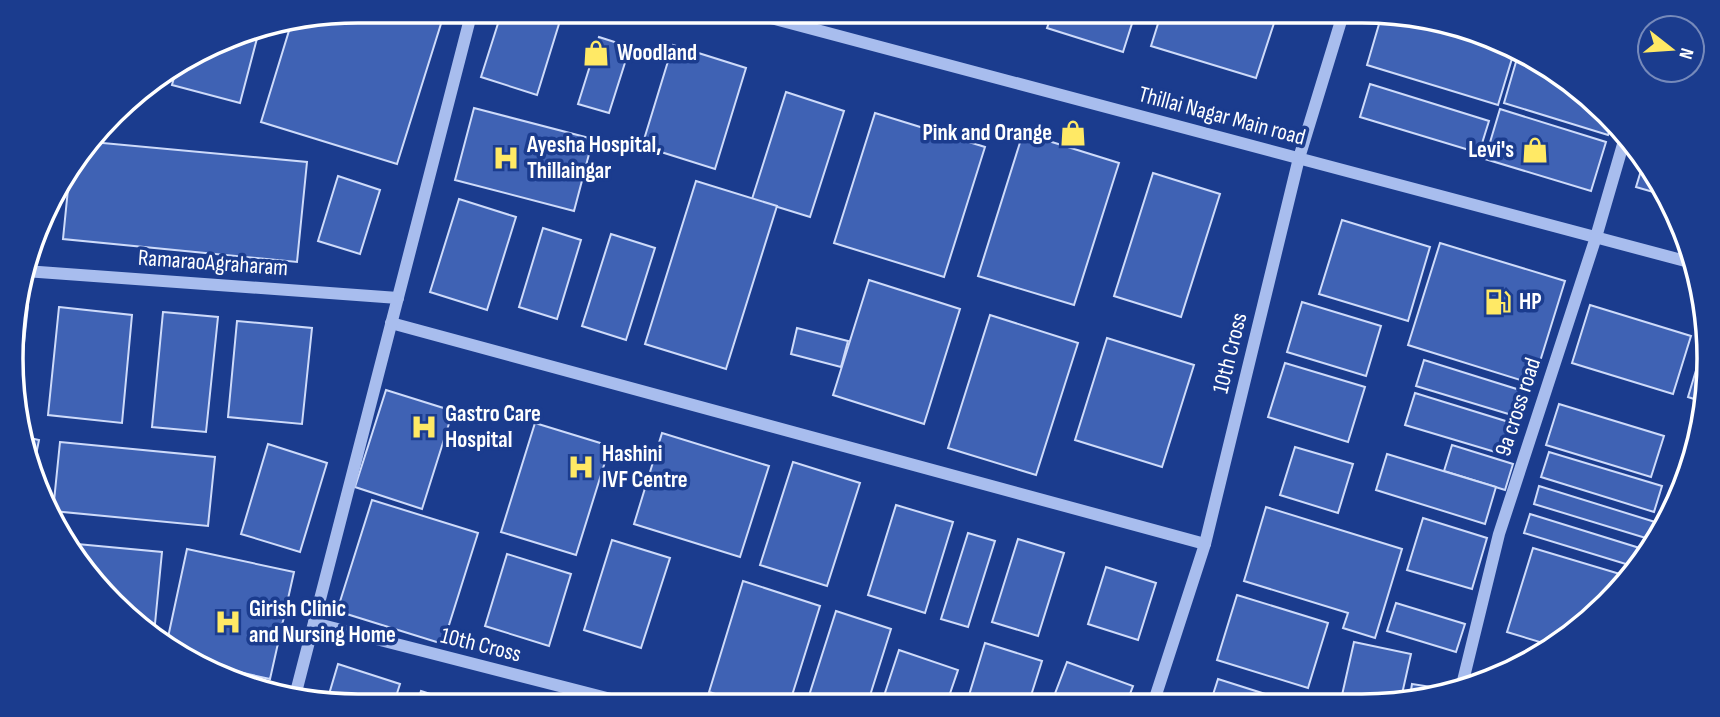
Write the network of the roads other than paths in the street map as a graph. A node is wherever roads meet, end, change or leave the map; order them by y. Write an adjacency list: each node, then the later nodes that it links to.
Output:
1 (469, 23): 9 (street)
2 (793, 23): 5 (street, Thillai Nagar Main road)
3 (1340, 23): 5 (street, 10th Cross)
4 (1623, 148): 6 (street, 9a cross road)
5 (1299, 159): 6 (street, Thillai Nagar Main road); 11 (street, 10th Cross)
6 (1596, 237): 7 (street, Thillai Nagar Main road); 13 (street, 9a cross road)
7 (1682, 260)
8 (34, 272): 9 (street, RamaraoAgraharam)
9 (398, 298): 10 (street)
10 (391, 323): 11 (street); 12 (street)
11 (1205, 544): 16 (street, 10th Cross)
12 (314, 623): 14 (street); 15 (street, 10th Cross)
13 (1464, 678)
14 (297, 689)
15 (591, 694)
16 (1156, 694)

